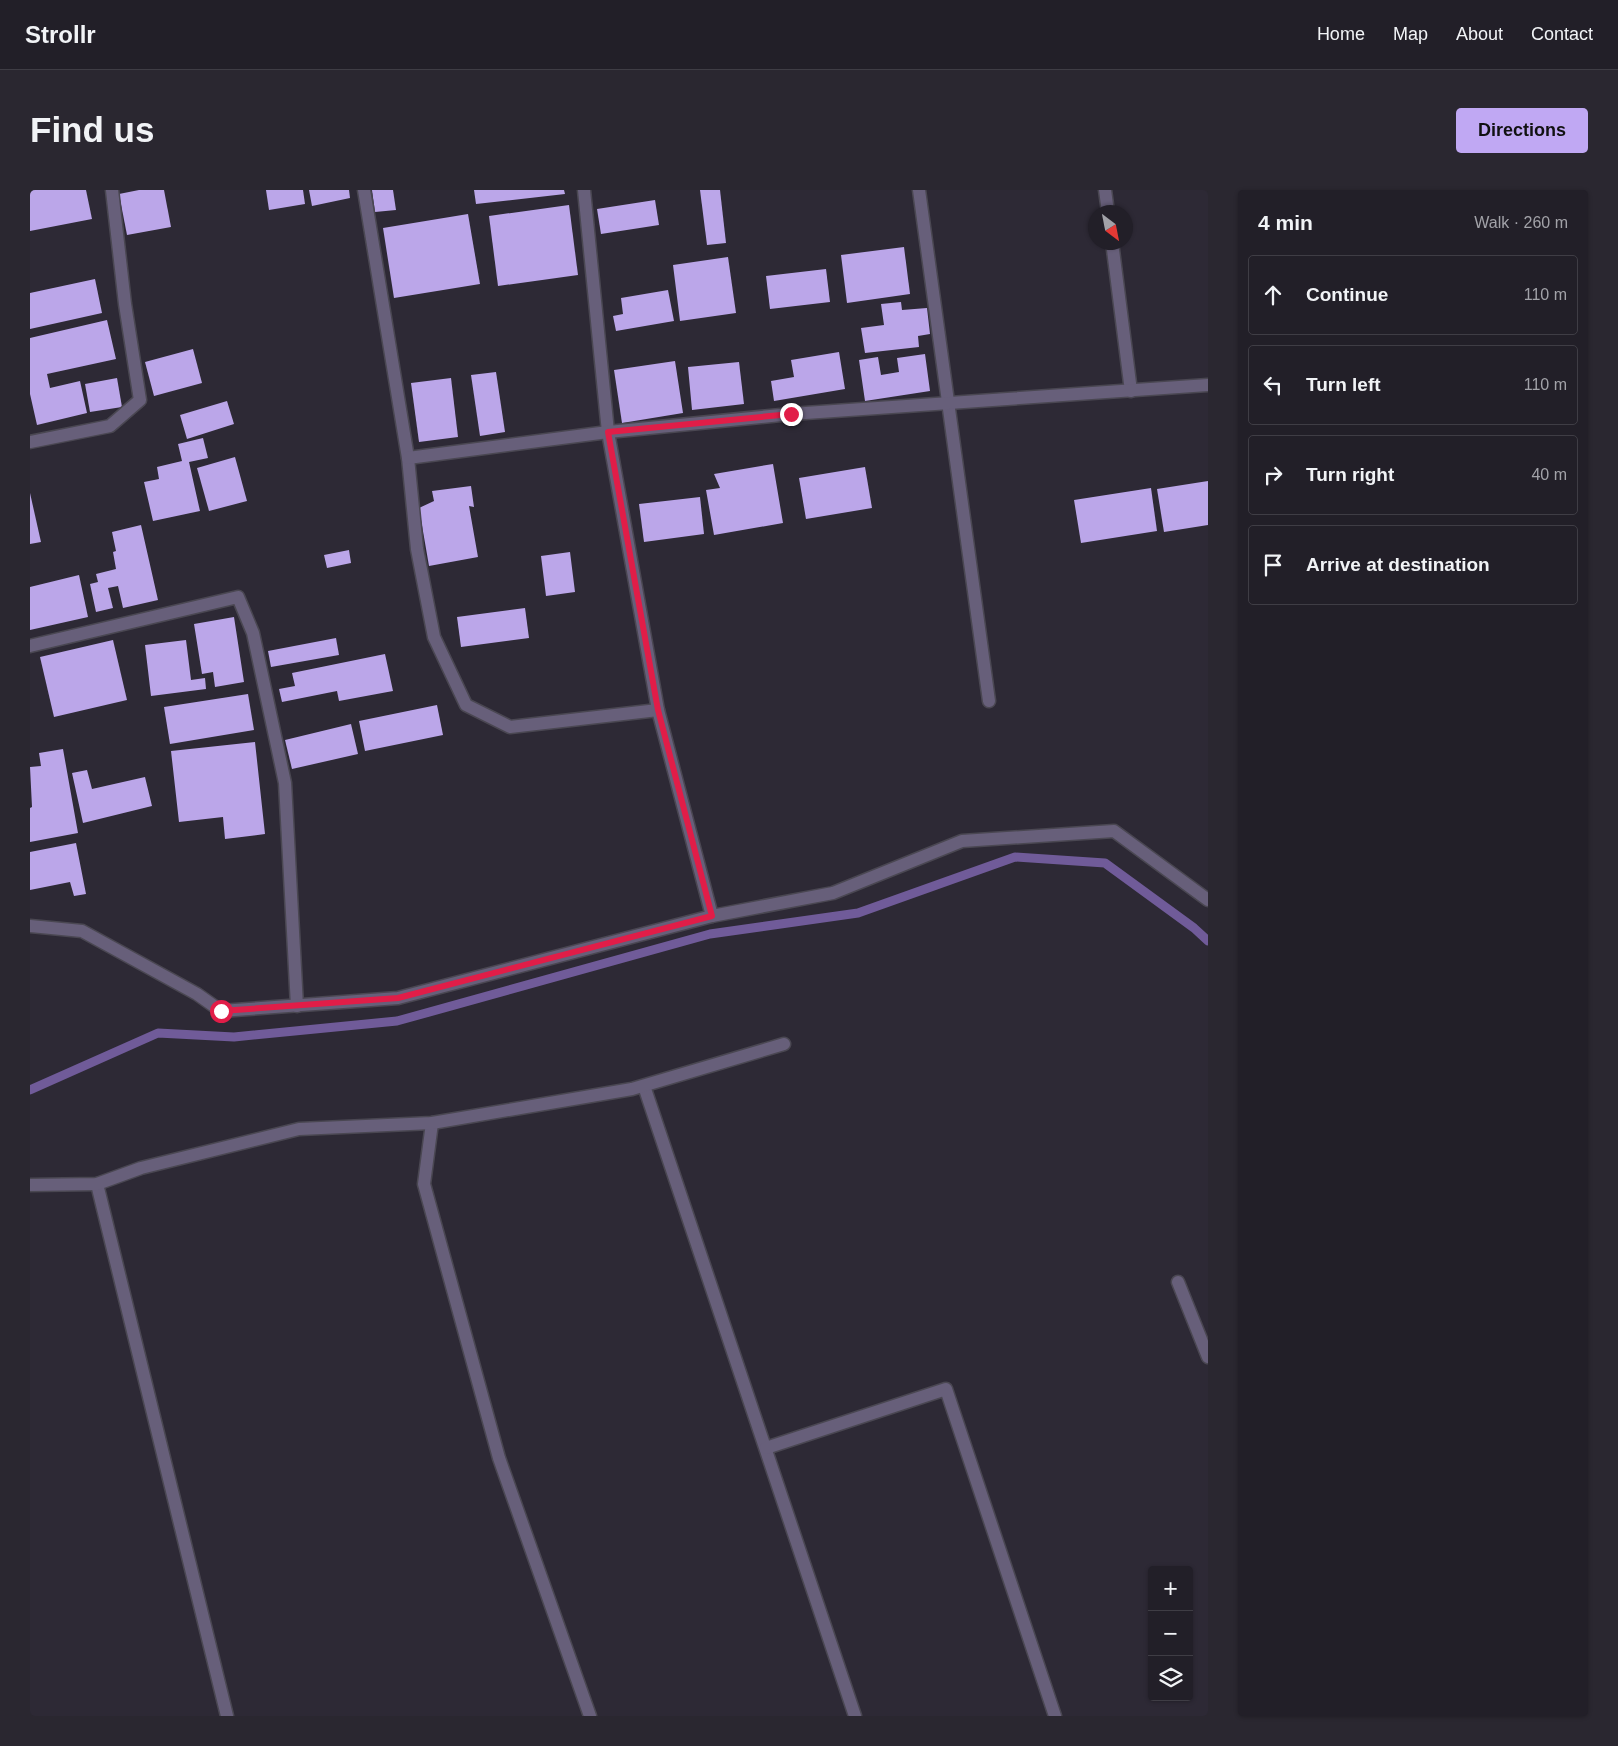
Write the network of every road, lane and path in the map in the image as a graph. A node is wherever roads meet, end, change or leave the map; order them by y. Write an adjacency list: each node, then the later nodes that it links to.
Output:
1 (112, 190): 12 (street)
2 (364, 190): 13 (street)
3 (584, 190): 11 (street)
4 (919, 190): 10 (street)
5 (1105, 190): 6 (street)
6 (1107, 205)
7 (1113, 250): 9 (street)
8 (1208, 385): 9 (street)
9 (1131, 391): 10 (street)
10 (948, 404): 11 (street); 15 (street)
11 (608, 432): 13 (street); 16 (street)
12 (30, 442)
13 (408, 458): 16 (street)
14 (30, 646): 20 (street)
15 (989, 701)
16 (658, 710): 18 (street)
17 (1208, 900): 18 (street)
18 (712, 916): 20 (street)
19 (30, 926): 20 (street)
20 (297, 1006)
21 (784, 1044): 22 (street)
22 (644, 1086): 23 (street); 28 (street)
23 (432, 1123): 24 (street); 30 (street)
24 (97, 1184): 25 (street); 29 (street)
25 (30, 1185)
26 (1178, 1282): 27 (street)
27 (1208, 1357)
28 (766, 1448): 31 (street); 32 (street)
29 (227, 1716)
30 (590, 1716)
31 (855, 1716)
32 (1056, 1716)

